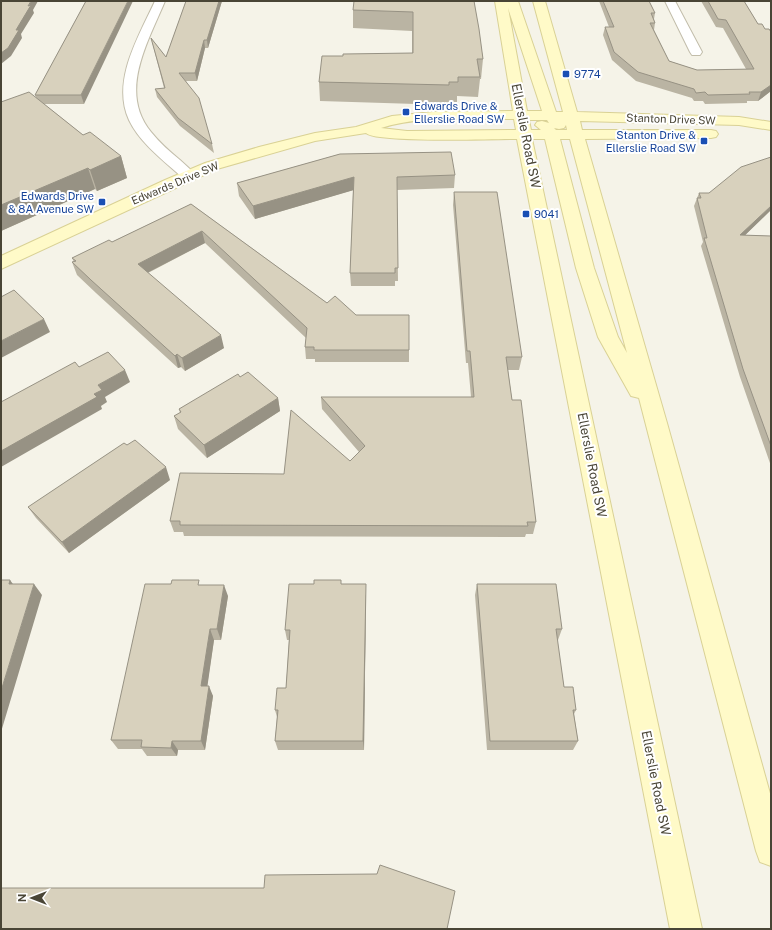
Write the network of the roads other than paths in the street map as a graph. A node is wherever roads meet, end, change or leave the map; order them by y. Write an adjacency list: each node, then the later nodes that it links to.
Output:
1 (160, 1): 14 (street)
2 (501, 1): 8 (main road, Ellerslie Road SW)
3 (512, 1): 7 (main road)
4 (539, 1): 9 (main road)
5 (670, 1): 6 (street)
6 (696, 52)
7 (550, 115): 8 (main road, Edwards Drive SW); 9 (main road)
8 (523, 125): 12 (main road, Edwards Drive SW); 12 (main road, Edwards Drive SW); 13 (main road, Edwards Drive SW); 13 (main road); 18 (main road, Ellerslie Road SW)
9 (573, 125): 10 (main road, Stanton Drive SW); 11 (main road, Stanton Drive SW); 13 (main road, Edwards Drive SW); 16 (main road)
10 (771, 126)
11 (771, 129)
12 (358, 131): 14 (main road, Edwards Drive SW)
13 (551, 134): 16 (main road)
14 (188, 175): 15 (main road, Edwards Drive SW)
15 (1, 263)
16 (656, 424): 17 (main road)
17 (771, 851)
18 (686, 929)

